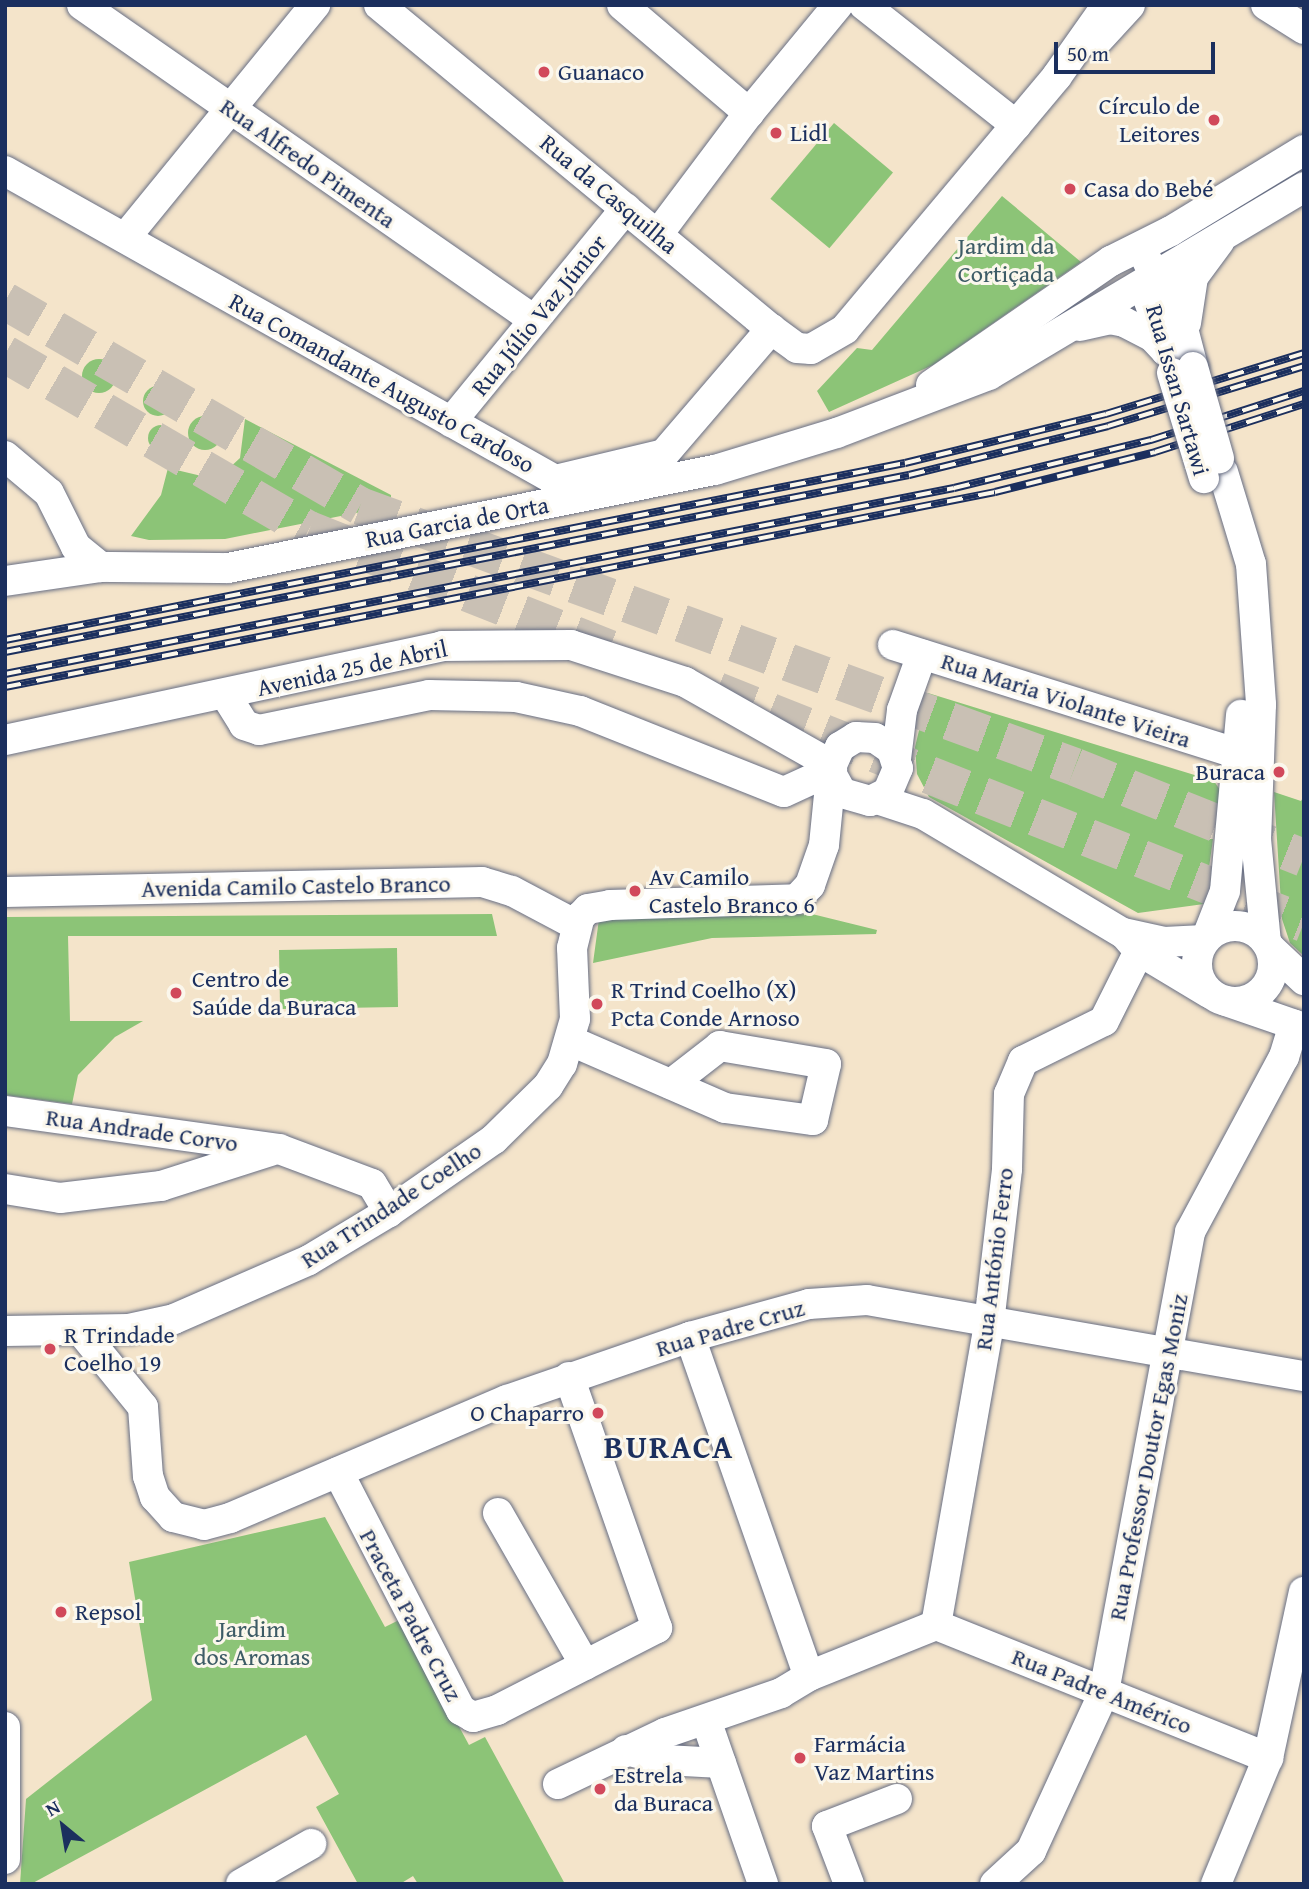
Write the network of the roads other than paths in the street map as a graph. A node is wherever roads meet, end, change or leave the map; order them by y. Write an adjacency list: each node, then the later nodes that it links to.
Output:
1 (82, 5): 10 (street, Rua Alfredo Pimenta)
2 (315, 5): 10 (street)
3 (379, 5): 16 (street, Rua da Casquilha)
4 (622, 5): 11 (street)
5 (838, 5): 11 (street)
6 (864, 5): 12 (street)
7 (1107, 5): 9 (street)
8 (1130, 5): 9 (street)
9 (1057, 76): 12 (street, Rua da Casquilha)
10 (228, 107): 19 (street); 22 (street, Rua Alfredo Pimenta)
11 (749, 113): 18 (street)
12 (1016, 125): 23 (street, Rua da Casquilha)
13 (1304, 150): 20 (street, Rua Garcia de Orta)
14 (5, 171): 19 (street, Rua Comandante Augusto Cardoso)
15 (1304, 187): 17 (street)
16 (626, 208): 18 (street, Rua da Casquilha); 22 (street, Rua Júlio Vaz Júnior)
17 (1237, 226): 21 (street, Rua Garcia de Orta); 25 (street)
18 (658, 234): 23 (street, Rua da Casquilha)
19 (125, 238): 27 (street, Rua Comandante Augusto Cardoso)
20 (1141, 246): 21 (street); 26 (street, Rua Garcia de Orta)
21 (1153, 273): 24 (street, Rua Garcia de Orta); 25 (street, Rua Issan Sartawi)
22 (534, 320): 27 (street, Rua Júlio Vaz Júnior)
23 (771, 329): 27 (street, Rua Comandante Augusto Cardoso)
24 (1066, 330): 25 (street); 26 (street, Rua Garcia de Orta)
25 (1179, 356): 29 (street, Rua Issan Sartawi, bridge)
26 (900, 408): 31 (street, Rua Garcia de Orta)
27 (451, 422)
28 (5, 456): 30 (street)
29 (1213, 475): 40 (street, Rua Issan Sartawi); 50 (street, Rua Issan Sartawi)
30 (72, 534): 31 (street); 32 (street)
31 (101, 567): 32 (street, Rua Garcia de Orta)
32 (18, 578)
33 (893, 645): 34 (street, Rua Maria Violante Vieira)
34 (922, 654): 36 (street); 40 (street, Rua Maria Violante Vieira)
35 (225, 694): 38 (street, Avenida 25 de Abril); 39 (street, Avenida 25 de Abril); 42 (street)
36 (902, 710): 37 (street); 41 (street)
37 (857, 738): 39 (street); 41 (street); 42 (street)
38 (5, 740)
39 (805, 750): 42 (street, Avenida 25 de Abril)
40 (1238, 754): 48 (street, Rua Issan Sartawi)
41 (897, 764): 43 (street); 44 (street)
42 (832, 770): 43 (street); 45 (street)
43 (874, 800): 44 (street); 45 (street)
44 (923, 814): 49 (street)
45 (824, 845): 47 (street)
46 (5, 892): 47 (street, Avenida Camilo Castelo Branco)
47 (578, 921): 54 (street, Rua Trindade Coelho)
48 (1206, 939): 49 (street); 50 (street); 52 (street)
49 (1131, 942): 52 (street); 60 (street, Rua António Ferro)
50 (1268, 945): 51 (street); 52 (street)
51 (1304, 980)
52 (1216, 996): 53 (street)
53 (1299, 1026): 64 (street, Rua Professor Doutor Egas Moniz)
54 (571, 1041): 55 (street); 59 (street, Rua Trindade Coelho)
55 (671, 1084): 55 (street)
56 (5, 1111): 57 (street, Rua Andrade Corvo)
57 (279, 1149): 58 (street, Rua Andrade Corvo); 59 (street, Rua Andrade Corvo)
58 (5, 1189)
59 (389, 1212): 62 (street, Rua Trindade Coelho)
60 (989, 1323): 63 (street, Rua Padre Cruz); 64 (street, Rua Padre Cruz); 70 (street, Rua António Ferro)
61 (5, 1331): 62 (street, Rua Trindade Coelho)
62 (81, 1331): 67 (street, Rua Padre Cruz)
63 (690, 1337): 66 (street, Rua Padre Cruz); 74 (street)
64 (1167, 1353): 65 (street, Rua Padre Cruz); 75 (street, Rua Professor Doutor Egas Moniz)
65 (1304, 1376)
66 (569, 1377): 67 (street, Rua Padre Cruz); 72 (street, Praceta Padre Cruz)
67 (338, 1472): 72 (street, Praceta Padre Cruz)
68 (498, 1513): 72 (street)
69 (1304, 1592): 73 (street)
70 (936, 1625): 74 (street); 75 (street, Rua Padre Américo)
71 (1304, 1642): 73 (street)
72 (585, 1665)
73 (1296, 1673): 79 (street)
74 (809, 1676): 76 (street)
75 (1104, 1692): 79 (street, Rua Padre Américo); 88 (street, Rua Professor Doutor Egas Moniz)
76 (706, 1720): 78 (street); 80 (street)
77 (5, 1727): 84 (street)
78 (626, 1750): 80 (street); 81 (street)
79 (1268, 1758): 89 (street)
80 (721, 1763): 86 (street)
81 (558, 1784)
82 (898, 1799): 87 (street)
83 (311, 1844): 85 (street)
84 (5, 1859)
85 (241, 1884)
86 (762, 1884)
87 (849, 1884)
88 (995, 1884)
89 (1216, 1884)

